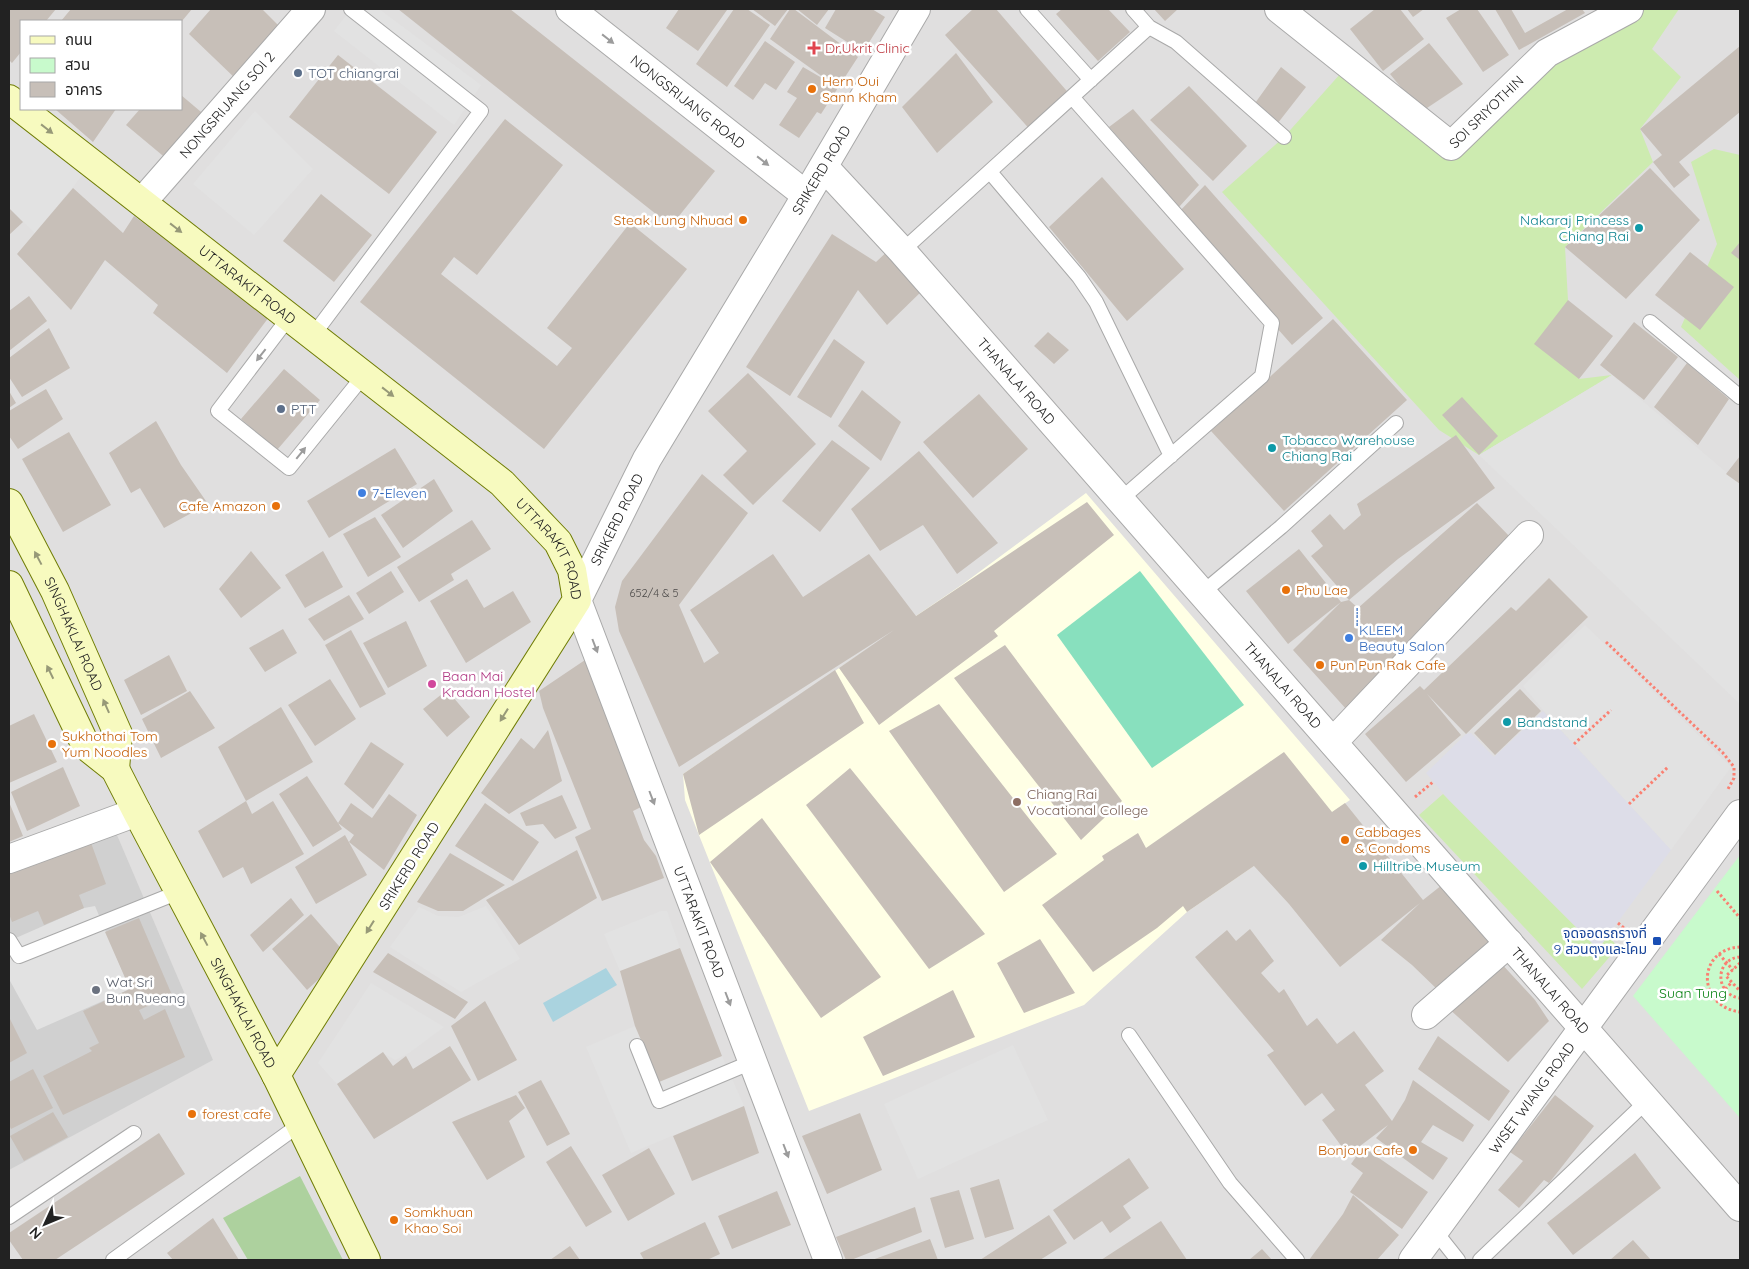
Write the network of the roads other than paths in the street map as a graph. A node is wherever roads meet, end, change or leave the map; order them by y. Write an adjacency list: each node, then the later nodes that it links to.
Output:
1 (312, 9): 19 (street, NONGSRIJANG SOI 2)
2 (351, 9): 23 (lane)
3 (570, 9): 18 (street, NONGSRIJANG ROAD, one-way to 18)
4 (916, 9): 16 (street, SRIKERD ROAD)
5 (1027, 9): 10 (lane)
6 (1133, 9): 9 (lane)
7 (1279, 9): 8 (street, SOI SRIYOTHIN)
8 (1629, 9)
9 (1149, 27): 10 (lane); 15 (lane)
10 (1090, 80): 11 (lane)
11 (1072, 97): 17 (lane); 27 (lane)
12 (9, 99): 13 (main road, UTTARAKIT ROAD, one-way to 13)
13 (20, 108)
14 (23, 110): 19 (main road, UTTARAKIT ROAD, one-way to 19)
15 (1284, 137)
16 (824, 166): 18 (street, SRIKERD ROAD); 20 (street, THANALAI ROAD)
17 (990, 172): 20 (lane); 27 (lane)
18 (806, 195): 33 (street, SRIKERD ROAD)
19 (142, 202): 21 (main road, UTTARAKIT ROAD, one-way to 21)
20 (902, 251): 28 (street, THANALAI ROAD)
21 (290, 316): 23 (main road, UTTARAKIT ROAD); 24 (lane, one-way to 24)
22 (1650, 322): 25 (lane)
23 (314, 334): 24 (main road, UTTARAKIT ROAD)
24 (364, 374): 33 (main road, UTTARAKIT ROAD, one-way to 33)
25 (1740, 397)
26 (1396, 423): 32 (lane)
27 (1170, 456): 28 (lane)
28 (1120, 500): 32 (street, THANALAI ROAD)
29 (9, 503): 35 (main road, SINGHAKLAI ROAD, one-way to 29)
30 (1529, 535): 34 (street)
31 (9, 584): 35 (main road, SINGHAKLAI ROAD, one-way to 31)
32 (1202, 593): 34 (street, THANALAI ROAD)
33 (577, 600): 46 (street, UTTARAKIT ROAD, one-way to 46); 47 (main road, SRIKERD ROAD, one-way to 47)
34 (1333, 742): 41 (street, THANALAI ROAD)
35 (115, 769): 37 (main road, SINGHAKLAI ROAD)
36 (1732, 805): 43 (street, WISET WIANG ROAD)
37 (137, 812): 38 (street); 39 (main road, SINGHAKLAI ROAD)
38 (9, 860)
39 (179, 892): 40 (lane); 47 (main road, SINGHAKLAI ROAD, one-way to 39)
40 (9, 940)
41 (1509, 943): 42 (street); 43 (street, THANALAI ROAD)
42 (1426, 1015)
43 (1582, 1026): 48 (street, THANALAI ROAD); 53 (street, WISET WIANG ROAD)
44 (1129, 1035): 57 (lane)
45 (637, 1046): 46 (lane)
46 (752, 1062): 56 (street, UTTARAKIT ROAD, one-way to 56)
47 (276, 1075): 49 (main road, SINGHAKLAI ROAD)
48 (1647, 1101): 51 (street, THANALAI ROAD); 60 (lane)
49 (299, 1125): 54 (lane); 55 (main road, SINGHAKLAI ROAD)
50 (134, 1133): 52 (lane)
51 (1740, 1207)
52 (9, 1217)
53 (1435, 1231): 58 (street, WISET WIANG ROAD); 59 (lane)
54 (113, 1260)
55 (366, 1260)
56 (828, 1260)
57 (1297, 1260)
58 (1413, 1260)
59 (1458, 1260)
60 (1480, 1260)

